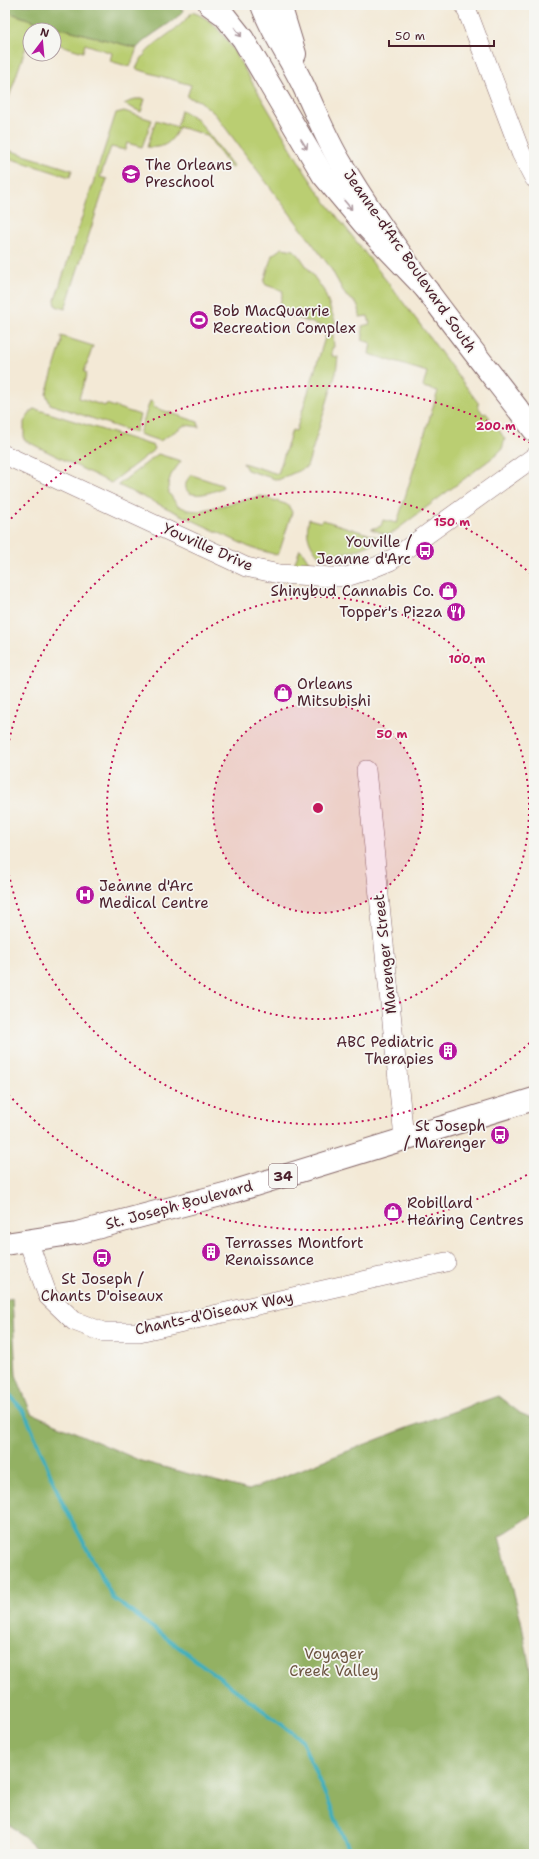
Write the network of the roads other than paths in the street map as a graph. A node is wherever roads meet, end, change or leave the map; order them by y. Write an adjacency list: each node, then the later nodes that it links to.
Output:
1 (210, 5): 7 (main road, one-way to 7)
2 (262, 5): 5 (main road, Jeanne-d'Arc Boulevard South)
3 (280, 5): 5 (main road, Jeanne-d'Arc Boulevard South)
4 (465, 5): 6 (street)
5 (302, 82): 7 (main road, Jeanne-d'Arc Boulevard South)
6 (534, 178)
7 (428, 291): 8 (main road, Jeanne-d'Arc Boulevard South)
8 (534, 430)
9 (5, 454): 10 (street, Youville Drive)
10 (534, 457)
11 (366, 770): 13 (street, Marenger Street)
12 (534, 1099): 13 (main road, St. Joseph Boulevard / 34)
13 (404, 1138): 14 (main road, St. Joseph Boulevard / 34)
14 (28, 1241): 15 (main road, St. Joseph Boulevard / 34); 16 (street, Chants-d'Oiseaux Way)
15 (5, 1244)
16 (446, 1262)

